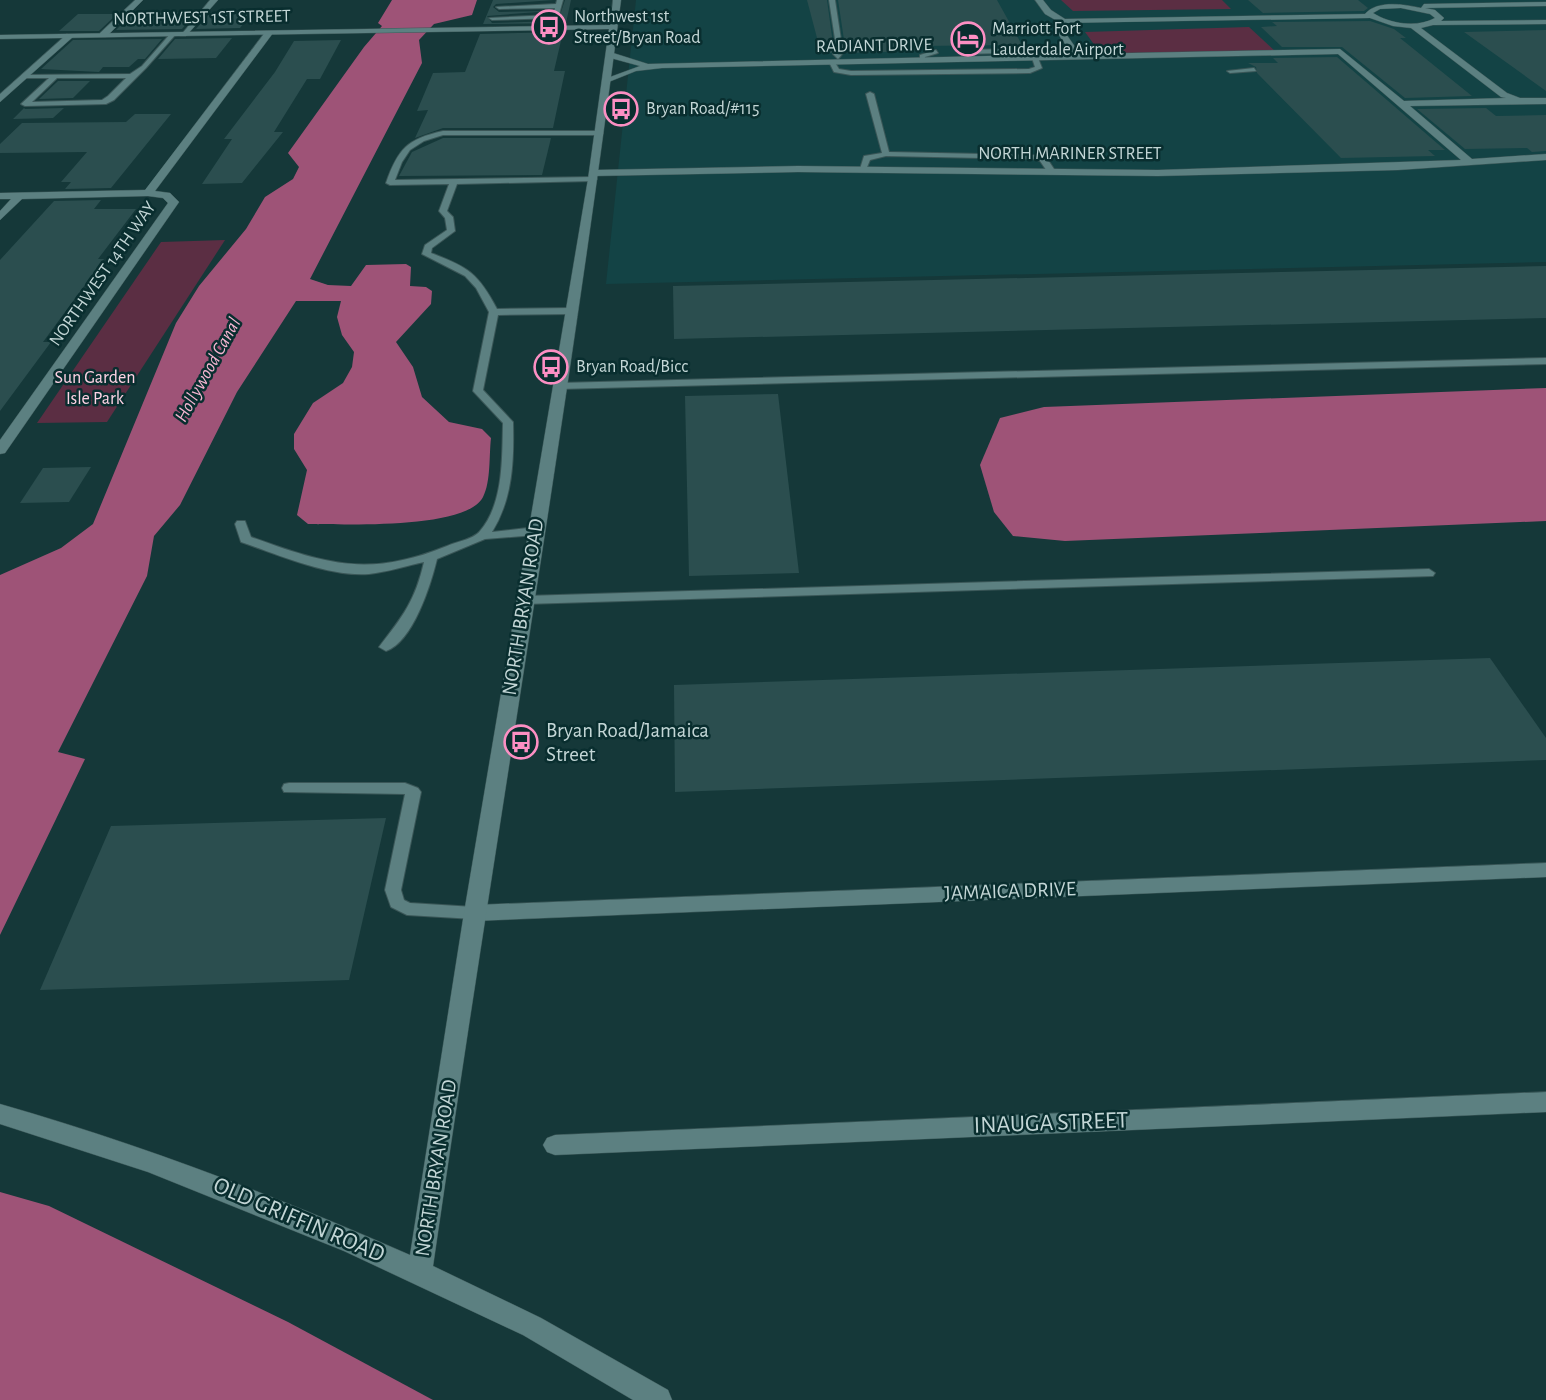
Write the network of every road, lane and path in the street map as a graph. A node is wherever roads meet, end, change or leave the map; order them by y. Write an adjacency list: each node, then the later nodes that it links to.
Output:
1 (139, 0): 21 (street)
2 (214, 0): 20 (street)
3 (617, 0): 18 (street, NORTH BRYAN ROAD)
4 (832, 0): 28 (lane)
5 (1039, 0): 14 (street)
6 (1378, 0): 8 (street)
7 (559, 3): 10 (lane); 13 (lane)
8 (1389, 3): 11 (street); 12 (street)
9 (1546, 4): 11 (street)
10 (499, 7)
11 (1413, 7): 16 (street)
12 (1370, 16): 14 (street); 17 (street)
13 (492, 18)
14 (1063, 21): 27 (street)
15 (1546, 22): 16 (street)
16 (1429, 24): 17 (street); 41 (street)
17 (1412, 25): 41 (street)
18 (614, 27): 19 (street, NORTHWEST 1ST STREET); 26 (street, NORTH BRYAN ROAD)
19 (270, 33): 20 (street, NORTHWEST 1ST STREET); 52 (street, NORTHWEST 14TH WAY)
20 (178, 34): 21 (street, NORTHWEST 1ST STREET); 37 (lane)
21 (103, 35): 22 (street, NORTHWEST 1ST STREET)
22 (70, 36): 23 (street, NORTHWEST 1ST STREET); 35 (street)
23 (0, 37)
24 (936, 52): 31 (lane)
25 (964, 52): 29 (lane)
26 (610, 55): 32 (street, RADIANT DRIVE); 38 (street, NORTH BRYAN ROAD)
27 (1078, 57): 30 (street, RADIANT DRIVE); 43 (street, RADIANT DRIVE)
28 (839, 58): 30 (lane); 31 (street, RADIANT DRIVE); 32 (street, RADIANT DRIVE)
29 (1022, 58): 30 (street, RADIANT DRIVE); 31 (street, RADIANT DRIVE)
30 (1035, 58)
31 (922, 61)
32 (662, 65): 38 (street, RADIANT DRIVE)
33 (1254, 70): 34 (lane)
34 (1230, 71)
35 (25, 76): 36 (lane); 40 (street)
36 (55, 76): 37 (lane); 37 (lane)
37 (132, 76)
38 (606, 80): 44 (street, NORTH BRYAN ROAD)
39 (870, 94): 45 (lane)
40 (0, 99)
41 (1519, 99): 42 (street); 43 (street)
42 (1546, 101)
43 (1402, 104): 47 (street)
44 (599, 133): 50 (street, NORTH BRYAN ROAD); 51 (lane)
45 (886, 154): 48 (lane); 49 (lane)
46 (1546, 158): 47 (street, NORTH MARINER STREET)
47 (1470, 162): 49 (street, NORTH MARINER STREET)
48 (862, 170): 49 (street, NORTH MARINER STREET); 50 (street, NORTH MARINER STREET)
49 (1052, 172)
50 (594, 176): 51 (lane); 56 (street, NORTH BRYAN ROAD)
51 (454, 182): 57 (lane)
52 (148, 193): 54 (street); 60 (street, NORTHWEST 14TH WAY)
53 (0, 196): 54 (street)
54 (19, 196): 55 (street)
55 (0, 217)
56 (571, 311): 57 (lane); 59 (street, NORTH BRYAN ROAD)
57 (494, 312): 63 (lane)
58 (1546, 361): 59 (lane)
59 (559, 386): 62 (street, NORTH BRYAN ROAD)
60 (0, 450)
61 (242, 524): 64 (lane)
62 (536, 531): 63 (lane); 66 (street, NORTH BRYAN ROAD)
63 (482, 536): 64 (lane)
64 (431, 557): 67 (lane)
65 (1429, 573): 66 (lane)
66 (525, 600): 70 (street, NORTH BRYAN ROAD)
67 (386, 647)
68 (289, 788): 70 (lane)
69 (1546, 870): 70 (street, JAMAICA DRIVE)
70 (474, 913): 74 (street, NORTH BRYAN ROAD)
71 (1546, 1101): 73 (street, INAUGA STREET)
72 (0, 1114): 74 (street, OLD GRIFFIN ROAD)
73 (555, 1145)
74 (420, 1270): 75 (street, OLD GRIFFIN ROAD)
75 (657, 1400)

